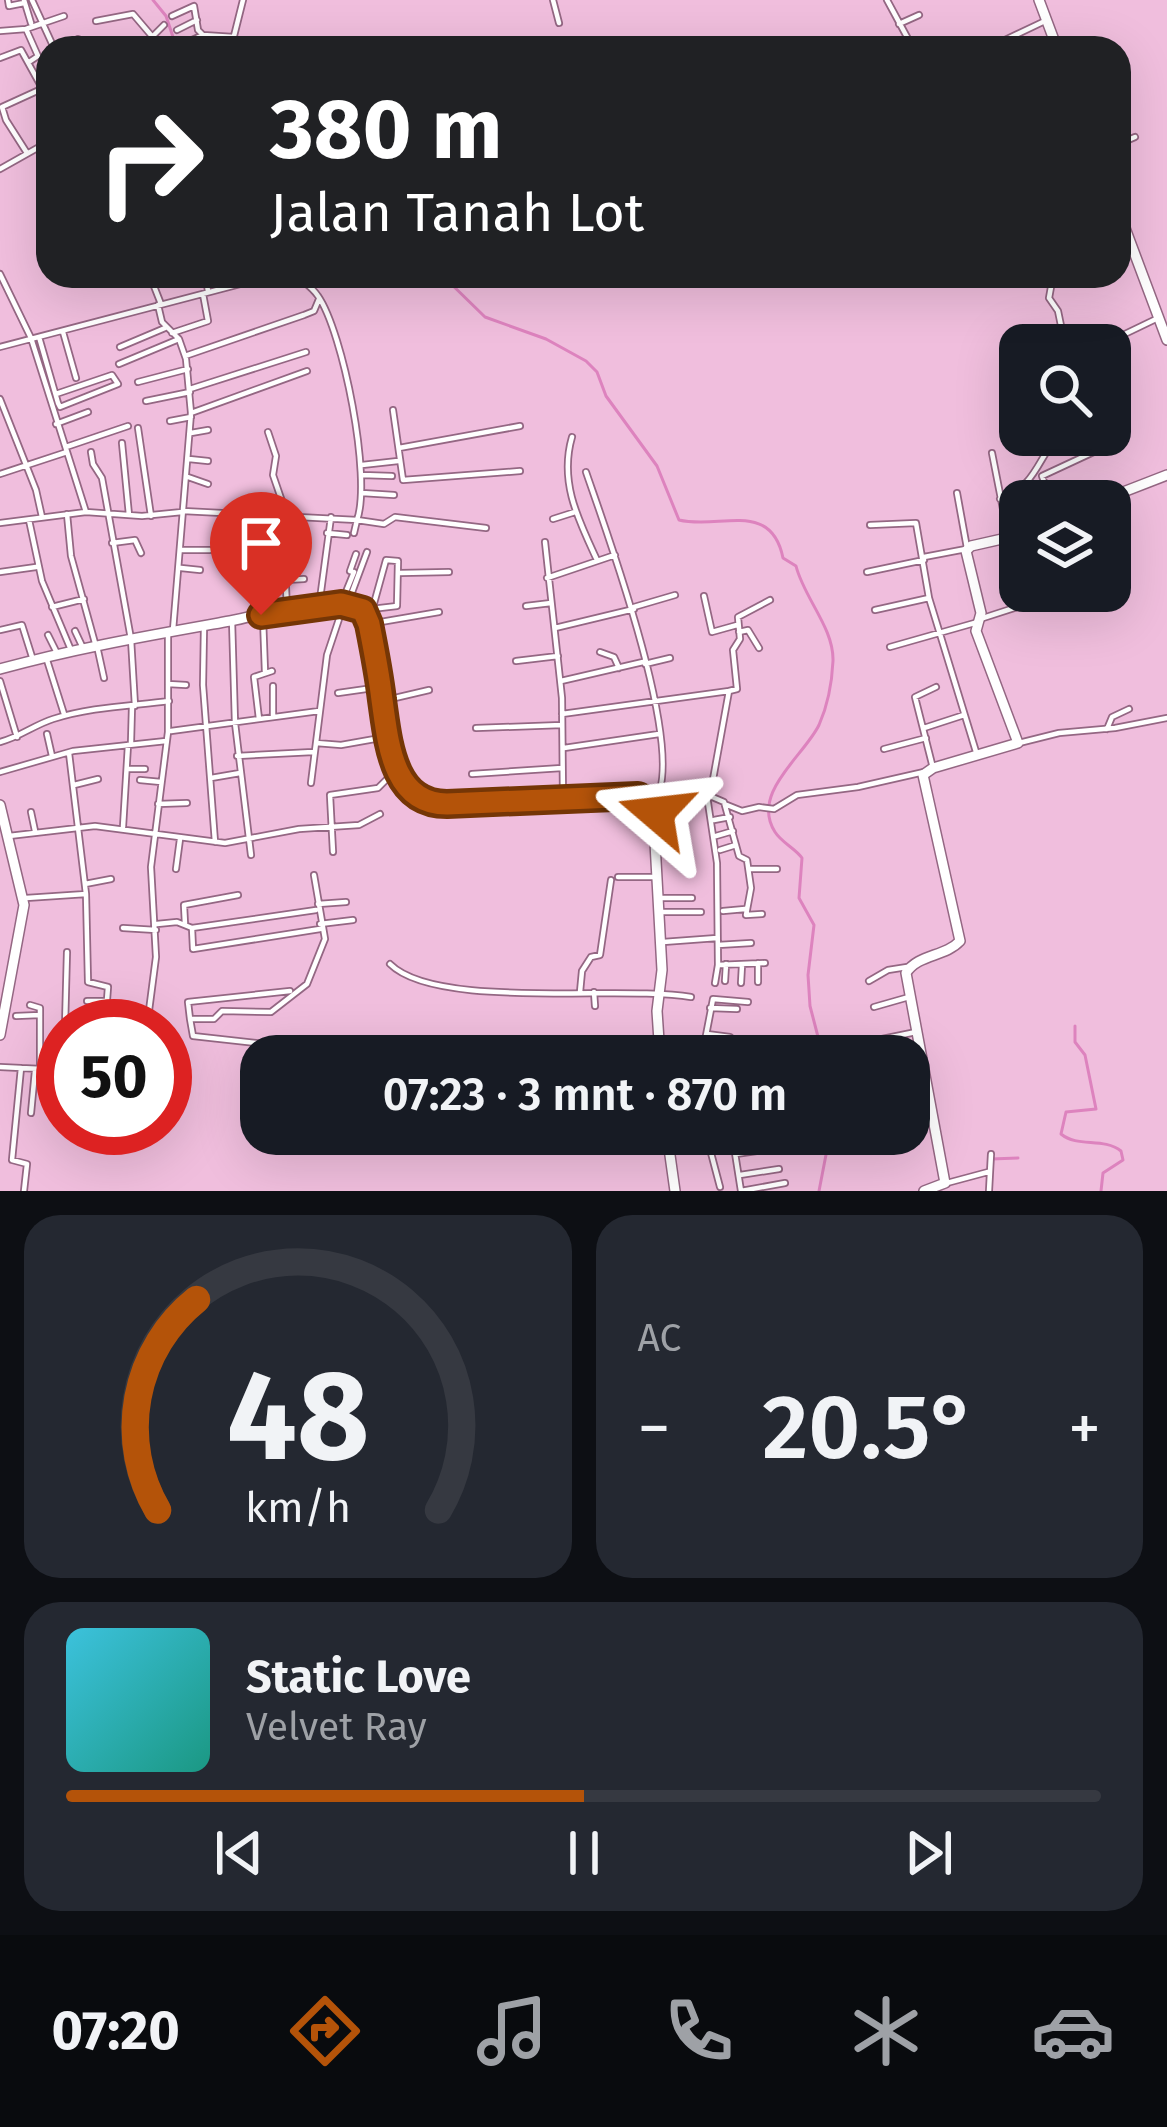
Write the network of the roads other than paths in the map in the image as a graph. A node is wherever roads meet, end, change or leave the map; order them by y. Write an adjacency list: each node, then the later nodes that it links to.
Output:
1 (8, 0): 7 (street)
2 (32, 0): 15 (street)
3 (243, 0): 25 (street)
4 (554, 0): 14 (street)
5 (887, 0): 16 (street)
6 (1039, 0): 12 (street)
7 (24, 2): 18 (street)
8 (919, 15): 16 (street)
9 (64, 16): 15 (street)
10 (172, 16): 11 (street)
11 (196, 20): 19 (street); 22 (street)
12 (1047, 20): 27 (street); 28 (street)
13 (96, 21): 21 (street)
14 (559, 23)
15 (44, 24): 18 (street); 23 (street)
16 (899, 24): 26 (street)
17 (164, 25): 21 (street)
18 (29, 27): 20 (street); 29 (street)
19 (177, 30)
20 (0, 31)
21 (154, 34)
22 (203, 35): 24 (street)
23 (49, 36)
24 (218, 36)
25 (234, 36)
26 (906, 36)
27 (1013, 36)
28 (1053, 36)
29 (36, 50)
30 (36, 57): 32 (street)
31 (0, 58): 32 (street)
32 (29, 62): 33 (street)
33 (36, 73)
34 (36, 91): 35 (street)
35 (3, 122): 36 (street)
36 (14, 134): 39 (street); 41 (street)
37 (1135, 137): 38 (street)
38 (1131, 139)
39 (0, 140)
40 (36, 148): 41 (street)
41 (27, 153): 42 (street)
42 (0, 169)
43 (1131, 244): 53 (street)
44 (0, 274): 59 (street)
45 (155, 288): 52 (street)
46 (205, 288): 50 (street)
47 (224, 288): 50 (street)
48 (311, 288): 51 (street)
49 (1051, 288): 54 (street)
50 (205, 293): 52 (street); 58 (street)
51 (320, 299): 65 (street); 98 (street)
52 (160, 305): 55 (street); 57 (street)
53 (1159, 318): 56 (street); 61 (street)
54 (1061, 324)
55 (165, 328): 58 (street); 63 (street)
56 (1131, 331)
57 (64, 332): 59 (street); 69 (street)
58 (172, 333): 60 (street)
59 (35, 337): 62 (street); 72 (street); 79 (street)
60 (179, 339): 65 (street); 66 (street)
61 (1167, 340)
62 (0, 347)
63 (120, 347)
64 (306, 352): 71 (street)
65 (185, 356): 67 (street)
66 (119, 364)
67 (188, 369): 70 (street); 71 (street)
68 (307, 371): 77 (street)
69 (76, 378)
70 (138, 382)
71 (190, 391): 74 (street); 77 (street)
72 (56, 394): 72 (street)
73 (0, 399): 80 (street)
74 (146, 401)
75 (392, 410): 90 (street)
76 (88, 412): 79 (street)
77 (191, 415): 78 (street); 87 (street)
78 (170, 422)
79 (56, 424): 91 (street)
80 (10, 425): 83 (street); 99 (street)
81 (128, 426): 91 (street)
82 (520, 426): 90 (street)
83 (0, 428)
84 (138, 428): 122 (street)
85 (208, 430): 87 (street)
86 (268, 432): 123 (street)
87 (190, 433): 95 (street)
88 (572, 437): 116 (street)
89 (122, 442): 120 (street)
90 (399, 448): 97 (street)
91 (66, 449): 99 (street); 114 (street)
92 (91, 452): 117 (street)
93 (992, 454): 112 (street)
94 (1085, 456): 107 (street)
95 (189, 459): 96 (street); 106 (street)
96 (208, 461)
97 (401, 461): 98 (street); 100 (street)
98 (362, 465): 103 (street)
99 (28, 468): 102 (street); 124 (street)
100 (520, 471)
101 (586, 472): 142 (street)
102 (0, 474)
103 (362, 475): 105 (street); 110 (street)
104 (1167, 475): 109 (street)
105 (392, 476)
106 (188, 478): 108 (street); 115 (street)
107 (1044, 480)
108 (208, 484)
109 (1131, 489)
110 (362, 493): 113 (street); 128 (street)
111 (957, 493): 136 (street)
112 (999, 493)
113 (394, 495)
114 (86, 512): 117 (street); 119 (street)
115 (182, 512): 118 (street); 122 (street); 137 (street)
116 (575, 512): 127 (street); 144 (street)
117 (106, 513): 120 (street); 135 (street)
118 (254, 513): 123 (street); 153 (street)
119 (67, 514): 124 (street); 158 (street)
120 (129, 515): 122 (street)
121 (296, 515): 123 (street); 125 (street); 154 (street)
122 (151, 516)
123 (287, 516)
124 (42, 517): 126 (street)
125 (331, 517): 128 (street); 132 (street)
126 (29, 519): 129 (street); 145 (street)
127 (553, 519)
128 (357, 520): 131 (street); 132 (street)
129 (0, 523)
130 (870, 525): 143 (street)
131 (486, 528)
132 (327, 533): 163 (street)
133 (999, 540): 136 (street)
134 (545, 542): 152 (street)
135 (112, 544): 140 (street); 186 (street)
136 (967, 549): 143 (street); 174 (street)
137 (182, 550): 138 (street); 146 (street)
138 (210, 550)
139 (367, 552): 162 (street)
140 (141, 553)
141 (356, 554): 162 (street)
142 (615, 555): 144 (street); 167 (street)
143 (924, 559): 150 (street); 159 (street)
144 (597, 560): 152 (street)
145 (38, 567): 148 (street); 165 (street)
146 (181, 568): 147 (street); 183 (street)
147 (200, 570)
148 (0, 572)
149 (448, 572): 151 (street)
150 (867, 572)
151 (400, 573): 166 (street); 166 (street)
152 (547, 578): 161 (street)
153 (254, 579): 154 (street); 172 (street)
154 (286, 579): 155 (street); 168 (street)
155 (304, 579)
156 (675, 595): 167 (street)
157 (704, 596): 179 (street)
158 (84, 598): 165 (street); 187 (street)
159 (929, 598): 169 (street); 184 (street)
160 (770, 600): 179 (street)
161 (551, 603): 164 (street); 178 (street)
162 (344, 604): 163 (street); 166 (street); 218 (street)
163 (320, 605): 168 (street)
164 (526, 606)
165 (52, 607): 190 (street)
166 (368, 608): 175 (street)
167 (634, 608): 178 (street); 197 (street)
168 (287, 610): 172 (street)
169 (875, 610)
170 (439, 612): 175 (street)
171 (999, 612): 174 (street)
172 (258, 615): 173 (street); 224 (street)
173 (232, 620): 176 (street); 225 (street)
174 (979, 620): 184 (street); 241 (street)
175 (369, 624): 206 (street)
176 (204, 625): 183 (street); 227 (street)
177 (756, 625): 180 (street)
178 (555, 628): 193 (street)
179 (738, 628): 180 (street); 209 (street)
180 (748, 629): 189 (street)
181 (0, 630): 195 (street)
182 (75, 631): 190 (street)
183 (171, 631): 186 (street); 203 (street)
184 (939, 632): 188 (street); 222 (street)
185 (48, 635): 192 (street)
186 (131, 639): 187 (street); 216 (street)
187 (96, 646): 190 (street); 200 (street)
188 (890, 647)
189 (759, 648)
190 (77, 649): 192 (street)
191 (600, 652): 198 (street)
192 (51, 655): 195 (street); 220 (street)
193 (558, 656): 196 (street); 202 (street)
194 (670, 658): 197 (street)
195 (33, 660): 199 (street)
196 (516, 661)
197 (645, 663): 198 (street); 215 (street)
198 (619, 668): 202 (street)
199 (0, 669)
200 (104, 678)
201 (0, 681): 234 (street)
202 (560, 681): 219 (street)
203 (168, 684): 204 (street); 213 (street)
204 (186, 685)
205 (273, 686): 221 (street)
206 (380, 687): 210 (street); 214 (street)
207 (936, 687): 211 (street)
208 (429, 691): 214 (street)
209 (729, 691): 215 (street); 264 (street)
210 (338, 693)
211 (916, 697): 212 (street); 229 (street)
212 (905, 700)
213 (169, 701): 216 (street); 231 (street)
214 (382, 701): 235 (street)
215 (653, 702): 219 (street); 233 (street)
216 (134, 706): 220 (street); 242 (street)
217 (1129, 709): 230 (street)
218 (319, 711): 221 (street); 240 (street)
219 (562, 714): 226 (street)
220 (64, 716): 234 (street)
221 (273, 716): 224 (street)
222 (964, 716): 229 (street); 247 (street)
223 (1167, 718): 230 (street)
224 (259, 719): 225 (street)
225 (235, 723): 227 (street); 249 (street)
226 (562, 725): 228 (street); 243 (street)
227 (207, 726): 231 (street); 258 (street)
228 (476, 728)
229 (924, 728): 236 (street)
230 (1107, 729): 241 (street)
231 (168, 731): 238 (street)
232 (47, 734): 248 (street)
233 (659, 734): 243 (street); 266 (street)
234 (17, 737): 239 (street)
235 (386, 737): 240 (street); 253 (street)
236 (926, 738): 244 (street); 254 (street)
237 (71, 740): 245 (street)
238 (166, 741): 242 (street); 261 (street)
239 (0, 742)
240 (316, 743): 246 (street)
241 (1018, 743): 247 (street)
242 (130, 744): 245 (street); 251 (street)
243 (563, 748): 250 (street)
244 (884, 749)
245 (71, 752): 248 (street); 263 (street)
246 (313, 752): 249 (street); 262 (street)
247 (976, 755): 254 (street)
248 (52, 756): 255 (street)
249 (238, 756): 256 (street)
250 (562, 768): 257 (street); 265 (street)
251 (127, 769): 252 (street); 276 (street)
252 (145, 769)
253 (397, 769): 265 (street); 277 (street)
254 (928, 770): 269 (street); 331 (street)
255 (0, 772)
256 (240, 773): 258 (street); 284 (street)
257 (472, 774)
258 (211, 778): 285 (street)
259 (98, 779): 263 (street)
260 (140, 780): 261 (street)
261 (161, 782): 268 (street)
262 (311, 783)
263 (74, 785): 275 (street)
264 (708, 796): 266 (street); 269 (street); 322 (street)
265 (563, 798): 266 (street)
266 (656, 800): 294 (street)
267 (187, 803): 268 (street)
268 (158, 804): 280 (street)
269 (727, 805): 273 (street)
270 (0, 806): 281 (street)
271 (31, 812): 278 (street)
272 (380, 814): 277 (street)
273 (730, 817): 274 (street); 279 (street)
274 (714, 820)
275 (80, 826): 276 (street); 278 (street); 296 (street)
276 (123, 827): 280 (street)
277 (329, 829): 284 (street); 287 (street)
278 (35, 831): 281 (street)
279 (733, 831): 283 (street); 286 (street)
280 (155, 832): 282 (street); 317 (street)
281 (9, 836): 299 (street)
282 (180, 836): 285 (street); 291 (street)
283 (716, 836)
284 (250, 841): 285 (street); 288 (street)
285 (215, 842)
286 (736, 845): 289 (street); 292 (street)
287 (333, 852)
288 (251, 854)
289 (727, 862)
290 (777, 868): 292 (street)
291 (176, 869)
292 (750, 869): 303 (street)
293 (314, 875): 307 (street)
294 (659, 877): 300 (street); 306 (street)
295 (111, 879): 296 (street)
296 (85, 884): 297 (street)
297 (86, 894): 299 (street); 346 (street)
298 (238, 895): 315 (street)
299 (24, 898): 363 (street)
300 (660, 898): 301 (street); 310 (street)
301 (692, 898)
302 (758, 899): 303 (street)
303 (748, 900): 308 (street)
304 (346, 902): 307 (street)
305 (598, 902): 306 (street)
306 (608, 904): 313 (street)
307 (318, 907): 315 (street); 318 (street)
308 (746, 909): 309 (street); 316 (street)
309 (723, 911)
310 (660, 912): 311 (street); 323 (street)
311 (701, 912)
312 (595, 915): 313 (street)
313 (606, 917): 321 (street)
314 (353, 920): 318 (street)
315 (188, 926): 317 (street); 318 (street)
316 (757, 926)
317 (156, 927): 319 (street); 338 (street)
318 (320, 927): 358 (street)
319 (123, 928)
320 (591, 930): 321 (street)
321 (604, 932): 326 (street)
322 (718, 941): 323 (street); 324 (street); 329 (street)
323 (661, 942): 337 (street)
324 (751, 943)
325 (587, 944): 326 (street)
326 (602, 947): 340 (street)
327 (67, 952): 345 (street)
328 (390, 964): 340 (street)
329 (722, 964): 330 (street); 332 (street); 334 (street)
330 (742, 964): 335 (street); 336 (street)
331 (909, 967): 333 (street); 344 (street)
332 (725, 981)
333 (868, 981)
334 (715, 982)
335 (758, 982)
336 (741, 983)
337 (661, 991): 341 (street); 343 (street); 364 (street)
338 (151, 992): 342 (street); 347 (street)
339 (290, 992): 348 (street)
340 (580, 992): 341 (street)
341 (594, 992): 352 (street)
342 (166, 993)
343 (691, 997)
344 (910, 997): 353 (street); 362 (street)
345 (66, 999)
346 (107, 999)
347 (150, 999)
348 (192, 1002)
349 (748, 1002): 354 (street)
350 (30, 1005): 351 (street)
351 (36, 1006)
352 (595, 1006)
353 (874, 1007)
354 (710, 1008): 355 (street); 361 (street)
355 (737, 1009)
356 (36, 1015): 357 (street)
357 (16, 1016)
358 (192, 1019)
359 (192, 1028): 369 (street)
360 (720, 1028): 361 (street)
361 (708, 1031): 365 (street); 366 (street)
362 (916, 1032): 367 (street); 368 (street)
363 (0, 1035)
364 (659, 1035)
365 (707, 1035)
366 (723, 1035)
367 (901, 1035)
368 (917, 1035)
369 (240, 1041)
370 (0, 1066): 371 (street)
371 (21, 1068): 372 (street); 386 (street)
372 (36, 1069)
373 (36, 1082): 375 (street)
374 (930, 1109): 384 (street)
375 (31, 1113)
376 (992, 1154): 381 (street)
377 (670, 1155): 387 (street)
378 (712, 1155): 385 (street)
379 (736, 1155): 382 (street)
380 (779, 1169): 382 (street)
381 (988, 1174): 384 (street); 390 (street)
382 (740, 1175): 388 (street)
383 (784, 1184): 388 (street)
384 (942, 1184): 389 (street)
385 (720, 1187)
386 (24, 1191)
387 (676, 1191)
388 (741, 1191)
389 (924, 1191)
390 (989, 1191)

